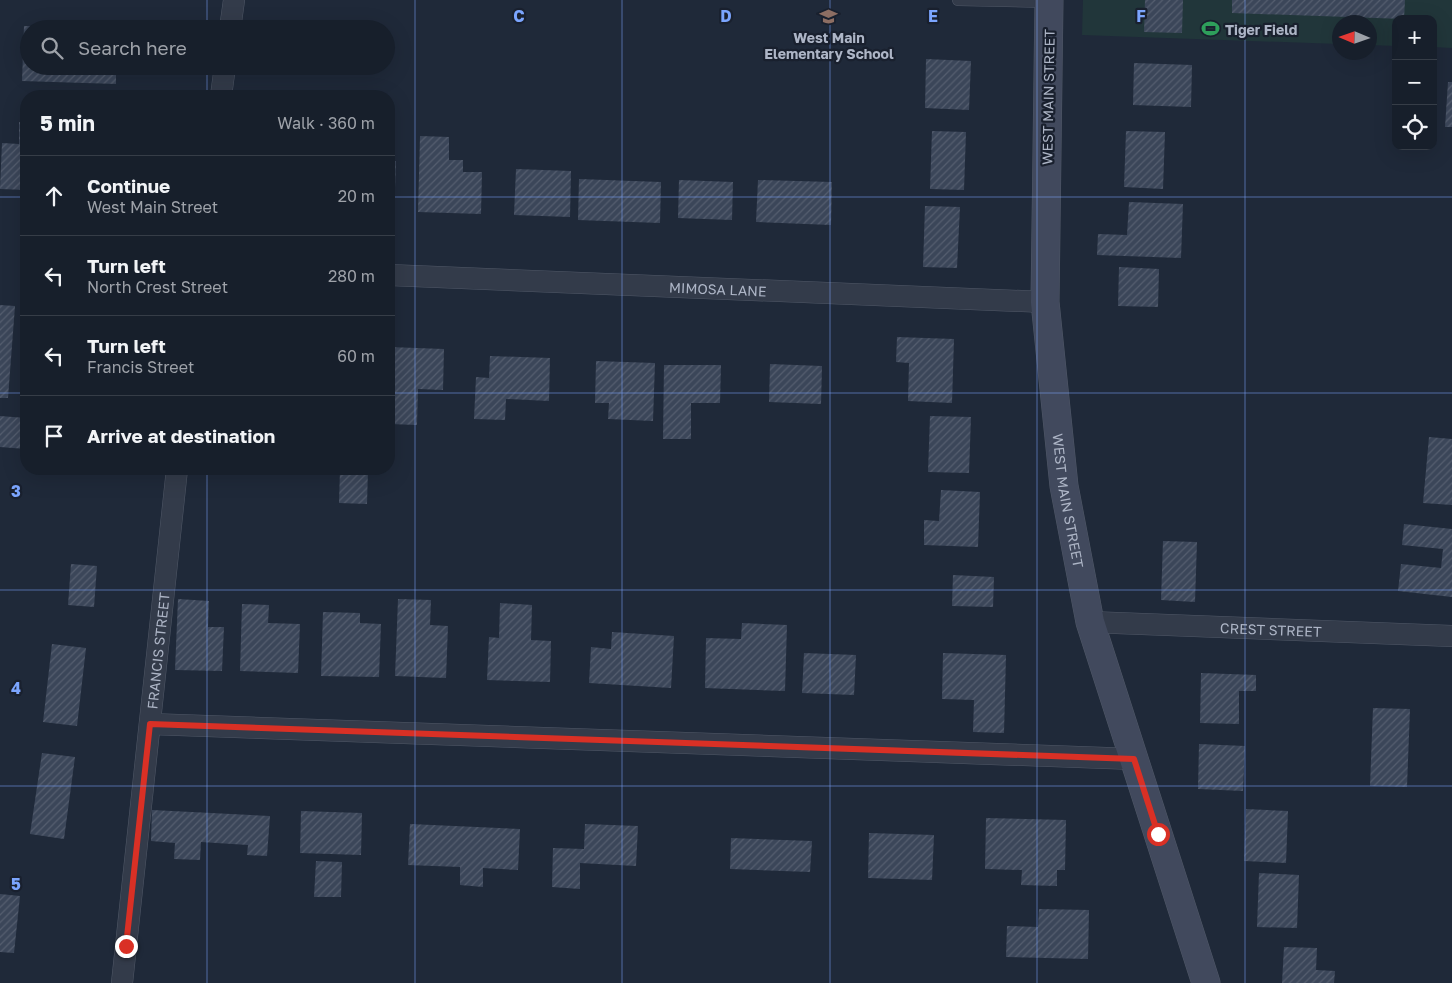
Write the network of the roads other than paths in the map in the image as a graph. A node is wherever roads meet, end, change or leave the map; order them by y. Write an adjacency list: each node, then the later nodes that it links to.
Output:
1 (234, 0): 4 (street)
2 (958, 0): 3 (lane)
3 (1049, 1): 8 (main road, WEST MAIN STREET)
4 (231, 20)
5 (224, 75): 6 (street)
6 (222, 90)
7 (395, 275): 8 (street, MIMOSA LANE)
8 (1045, 302): 10 (main road, WEST MAIN STREET)
9 (176, 475): 12 (street, FRANCIS STREET)
10 (1090, 622): 11 (street, CREST STREET); 13 (main road, WEST MAIN STREET)
11 (1452, 636)
12 (150, 724): 13 (street); 14 (street, FRANCIS STREET)
13 (1134, 759): 15 (main road, WEST MAIN STREET)
14 (122, 983)
15 (1206, 983)

